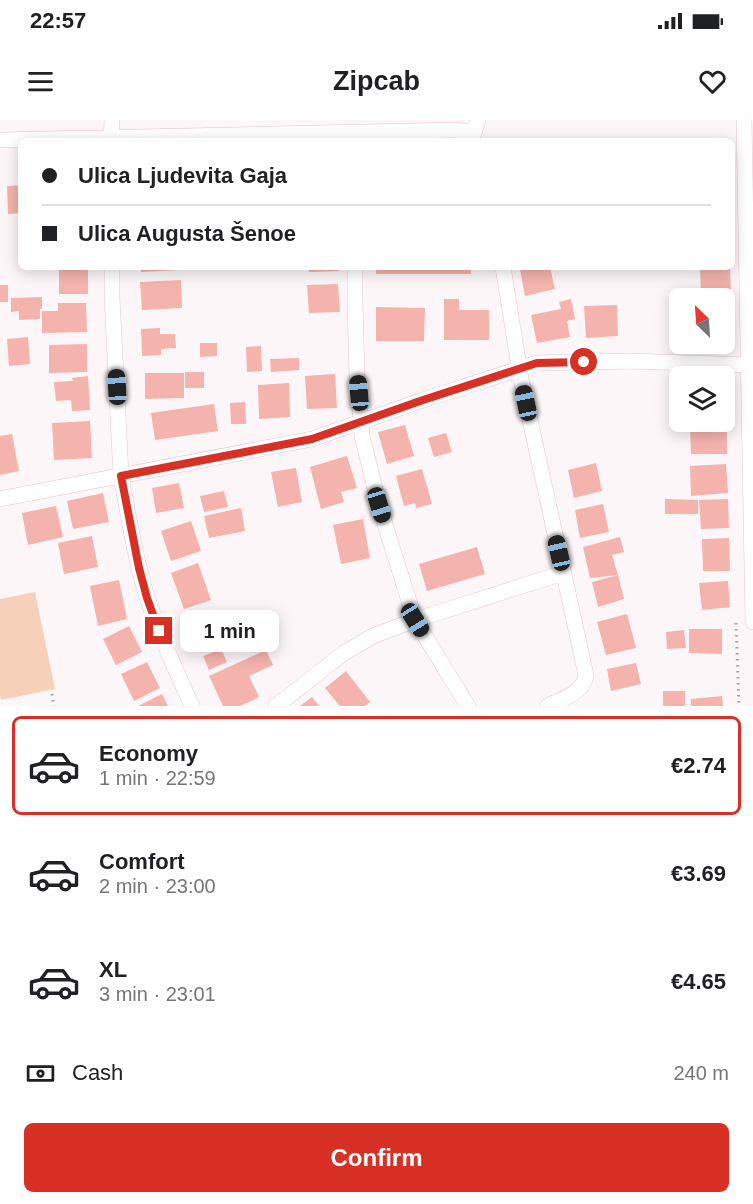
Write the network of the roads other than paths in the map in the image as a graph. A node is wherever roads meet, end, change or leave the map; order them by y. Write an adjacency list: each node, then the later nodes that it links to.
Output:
1 (112, 120): 4 (street)
2 (744, 120): 11 (street)
3 (478, 131): 5 (street)
4 (111, 138)
5 (180, 138)
6 (0, 140): 7 (street)
7 (18, 140)
8 (112, 270): 14 (street)
9 (355, 270): 13 (street)
10 (502, 270): 12 (street)
11 (748, 365): 12 (street); 18 (street)
12 (519, 369): 13 (street); 16 (street)
13 (361, 422): 14 (street); 17 (street)
14 (121, 476): 15 (street); 19 (street)
15 (0, 499)
16 (563, 573): 17 (street); 22 (street)
17 (415, 620): 20 (street); 21 (street)
18 (753, 622)
19 (192, 706)
20 (276, 706)
21 (468, 706)
22 (548, 706)

